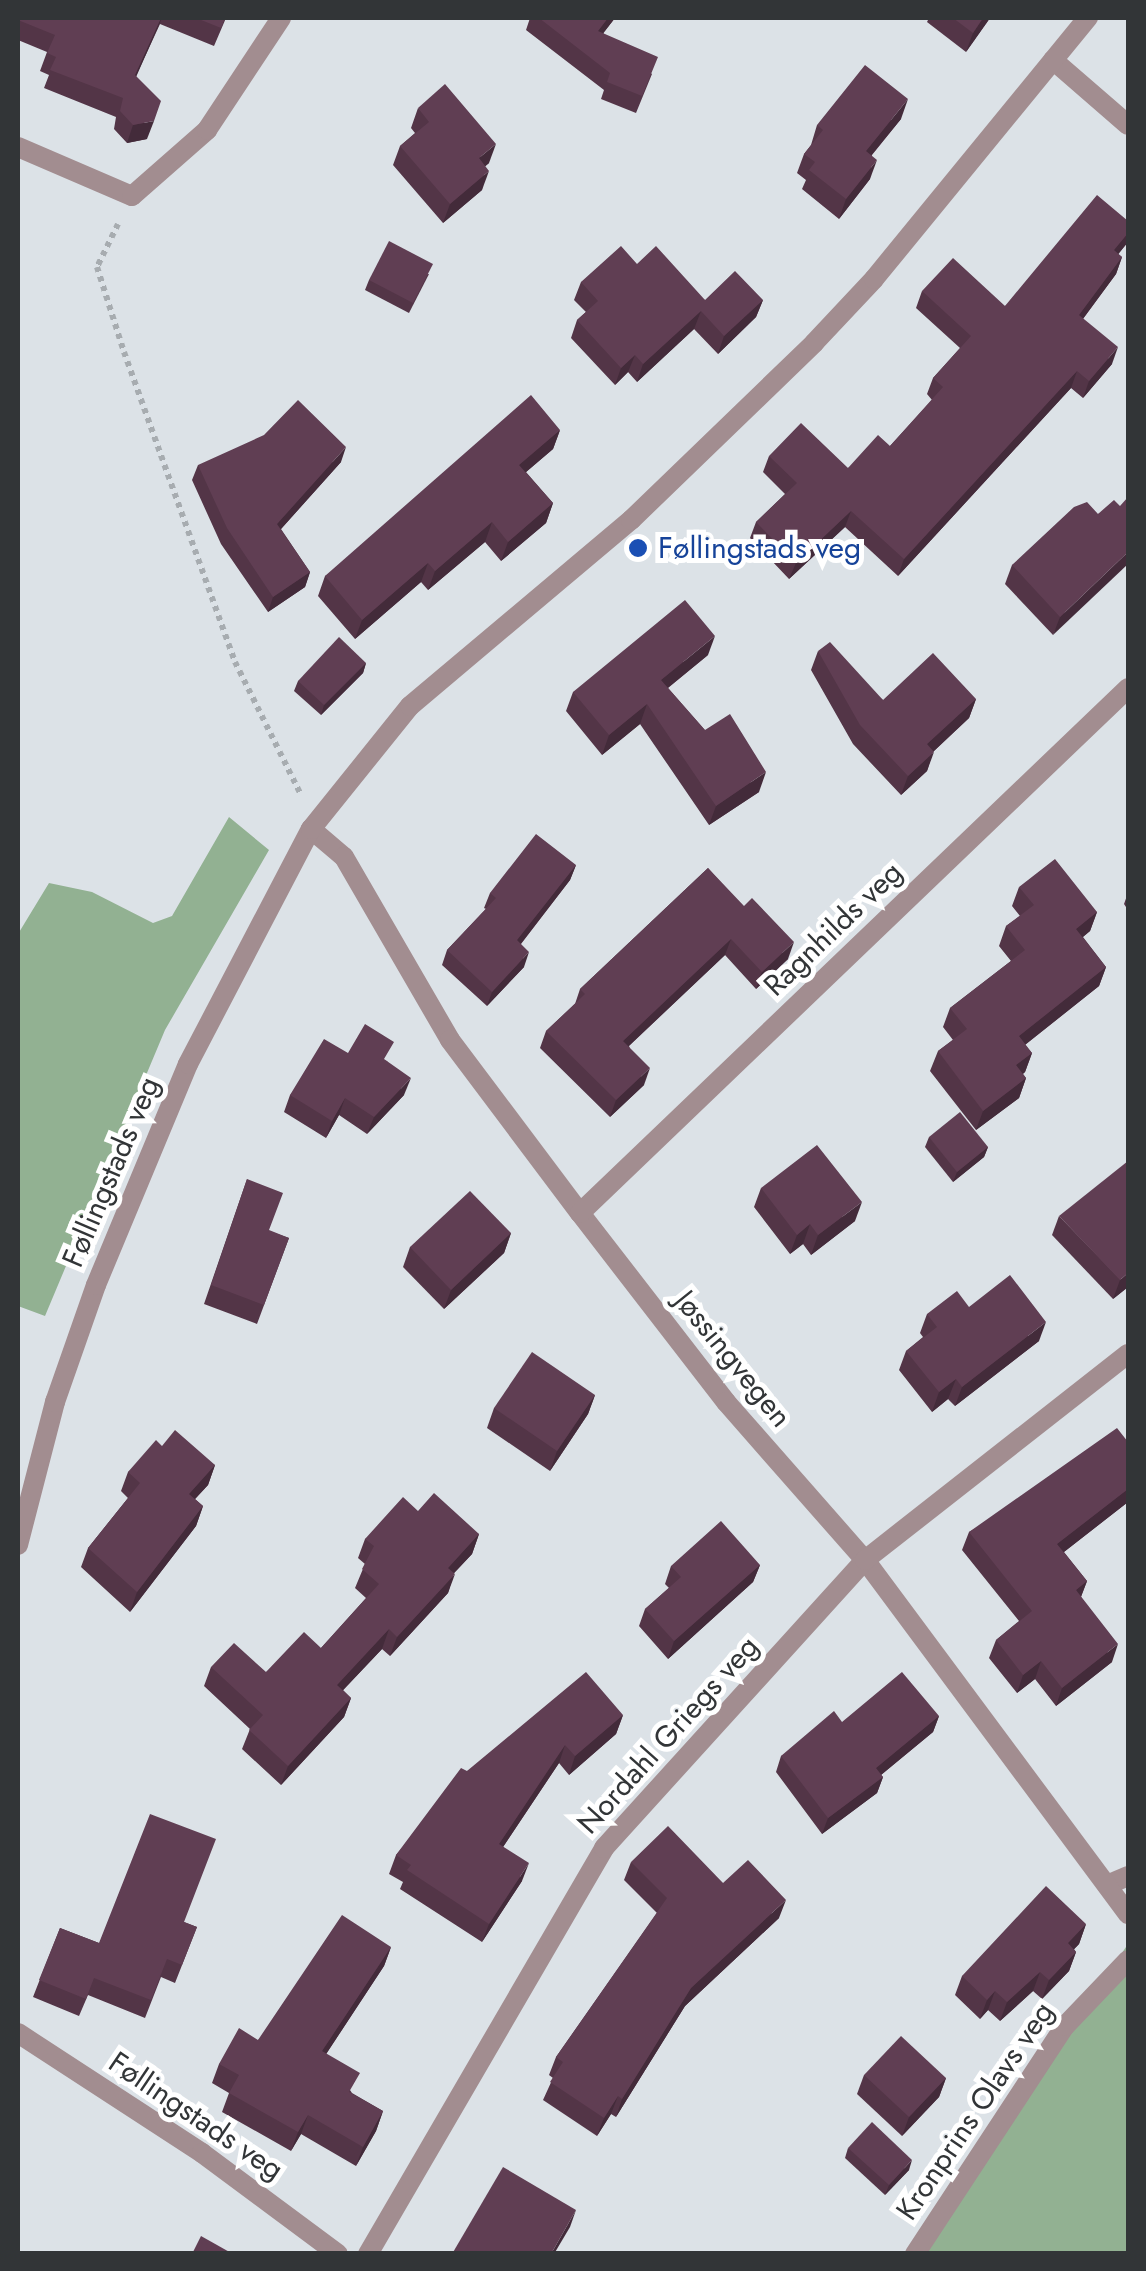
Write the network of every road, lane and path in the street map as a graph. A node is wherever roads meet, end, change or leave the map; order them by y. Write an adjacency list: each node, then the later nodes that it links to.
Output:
1 (281, 18): 6 (street)
2 (1088, 18): 3 (street, Føllingstads veg)
3 (1053, 60): 4 (street); 8 (street, Føllingstads veg)
4 (1128, 125)
5 (18, 147): 6 (street)
6 (132, 196): 8 (path)
7 (1128, 688): 9 (street, Ragnhilds veg)
8 (311, 829): 9 (street, Jøssingvegen); 11 (street, Føllingstads veg)
9 (580, 1214): 12 (street, Jøssingvegen)
10 (1128, 1354): 12 (street, Nordahl Griegs veg)
11 (18, 1546)
12 (865, 1560): 14 (street, Jøssingvegen); 19 (street, Nordahl Griegs veg)
13 (1128, 1876): 14 (street)
14 (1106, 1885): 15 (street, Jøssingvegen)
15 (1128, 1914)
16 (1128, 1960): 20 (street, Kronprins Olavs veg)
17 (18, 2034): 18 (street, Føllingstads veg)
18 (338, 2254)
19 (368, 2254)
20 (915, 2254)

